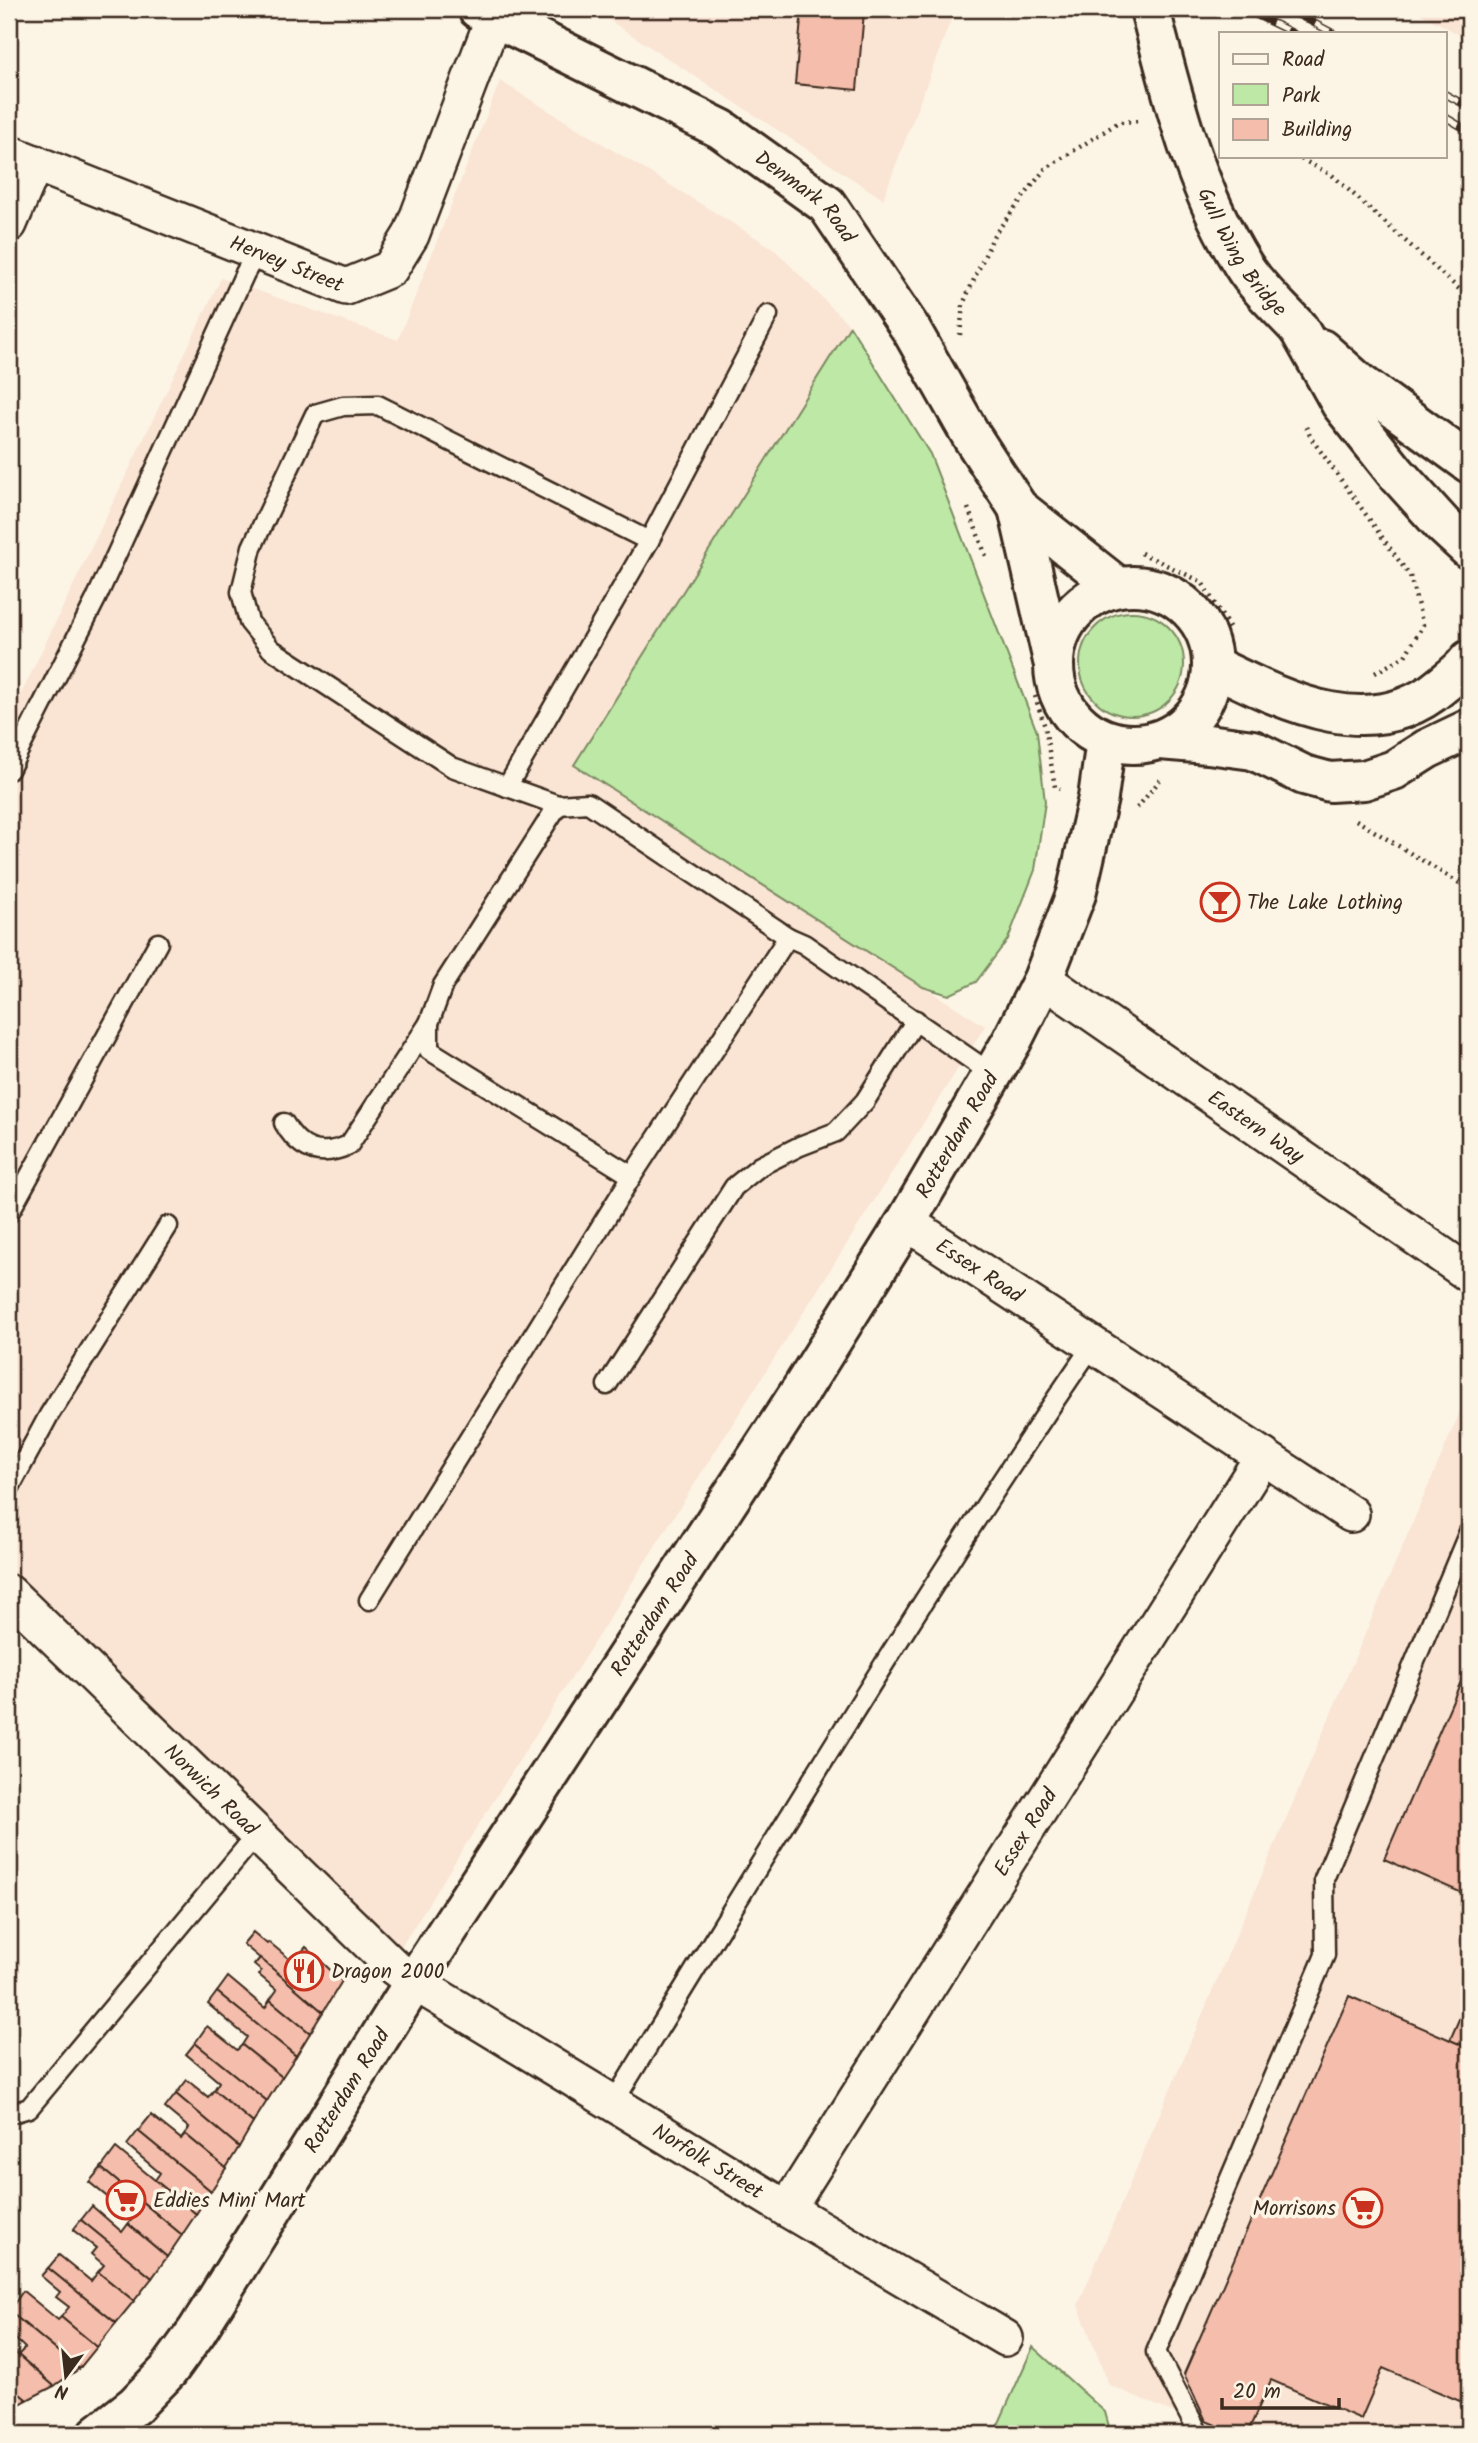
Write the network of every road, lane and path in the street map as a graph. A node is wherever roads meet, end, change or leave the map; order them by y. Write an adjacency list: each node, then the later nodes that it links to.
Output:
1 (1150, 9): 10 (main road, Gull Wing Bridge, bridge)
2 (486, 13): 7 (street, Hervey Street); 14 (main road, Denmark Road)
3 (1144, 121): 11 (path)
4 (22, 158): 6 (street); 7 (street, Hervey Street)
5 (1299, 158): 8 (path)
6 (9, 224)
7 (257, 252): 26 (lane)
8 (1469, 298)
9 (768, 315): 15 (lane)
10 (1299, 329): 13 (main road); 17 (main road)
11 (960, 344)
12 (1306, 426): 22 (path)
13 (1469, 463)
14 (1018, 508): 18 (main road, Denmark Road); 21 (main road, Denmark Road)
15 (649, 541): 27 (lane); 27 (lane)
16 (1130, 548): 19 (path)
17 (1469, 549)
18 (1118, 587): 19 (main road); 21 (main road)
19 (1223, 650): 20 (main road); 25 (main road)
20 (1469, 660)
21 (1053, 661): 24 (main road)
22 (1368, 677)
23 (1469, 729): 25 (main road)
24 (1106, 740): 25 (main road); 31 (main road, Rotterdam Road)
25 (1160, 740)
26 (9, 771)
27 (508, 787): 28 (lane)
28 (558, 805): 29 (lane); 33 (lane)
29 (788, 937): 32 (lane); 36 (lane)
30 (158, 943): 37 (lane)
31 (1043, 979): 34 (main road, Rotterdam Road); 40 (street, Eastern Way)
32 (916, 1020): 34 (lane); 42 (lane)
33 (429, 1023): 35 (lane); 36 (lane)
34 (992, 1074): 38 (main road, Rotterdam Road)
35 (284, 1123)
36 (632, 1176): 48 (lane)
37 (9, 1213)
38 (906, 1222): 41 (street, Essex Road); 50 (main road, Rotterdam Road)
39 (168, 1226): 44 (lane)
40 (1469, 1274)
41 (1094, 1343): 43 (street, Essex Road); 51 (lane)
42 (607, 1385)
43 (1263, 1456): 45 (street, Essex Road); 53 (street, Essex Road)
44 (9, 1489)
45 (1351, 1514)
46 (1469, 1532): 56 (lane)
47 (9, 1593): 49 (street, Norwich Road)
48 (369, 1600)
49 (257, 1834): 50 (street, Norwich Road); 52 (lane)
50 (414, 1982): 51 (street, Norfolk Street); 55 (main road, Rotterdam Road)
51 (614, 2103): 53 (street, Norfolk Street)
52 (9, 2114)
53 (787, 2208): 54 (street, Norfolk Street)
54 (1005, 2338)
55 (98, 2434)
56 (1199, 2434)

